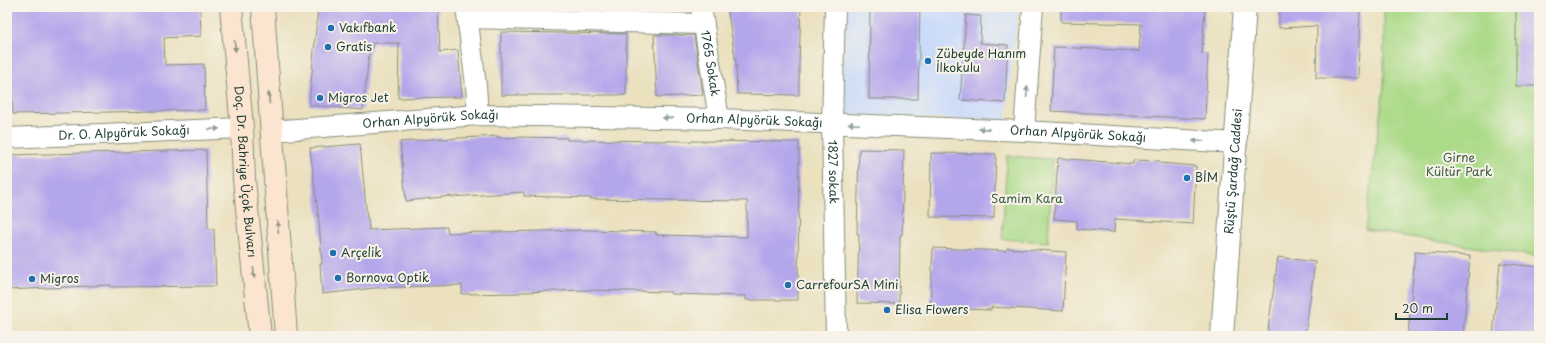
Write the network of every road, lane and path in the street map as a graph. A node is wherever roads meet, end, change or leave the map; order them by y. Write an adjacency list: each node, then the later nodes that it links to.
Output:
1 (231, 7): 11 (main road, Doç. Dr. Bahriye Üçok Bulvarı, one-way to 11)
2 (263, 7): 12 (main road, one-way to 2)
3 (835, 7): 10 (street, 1827 sokak)
4 (1033, 7): 13 (street, one-way to 4)
5 (1245, 7): 15 (street, Rüştü Şardağ Caddesi)
6 (467, 12): 7 (street); 8 (street)
7 (703, 15): 9 (street, 1765 Sokak)
8 (478, 115): 9 (street, Orhan Alpyörük Sokağı, one-way to 8); 12 (street, Orhan Alpyörük Sokağı)
9 (719, 119): 10 (street, Orhan Alpyörük Sokağı)
10 (832, 123): 13 (street, Orhan Alpyörük Sokağı, one-way to 10); 18 (street, 1827 sokak)
11 (242, 128): 14 (street, Dr. O. Alpyörük Sokağı, one-way to 11); 16 (main road, Doç. Dr. Bahriye Üçok Bulvarı, one-way to 16)
12 (271, 131): 17 (main road, one-way to 12)
13 (1024, 131): 15 (street, Orhan Alpyörük Sokağı, one-way to 13)
14 (7, 138)
15 (1237, 143): 19 (street, Rüştü Şardağ Caddesi)
16 (260, 336)
17 (286, 336)
18 (836, 336)
19 (1222, 336)

